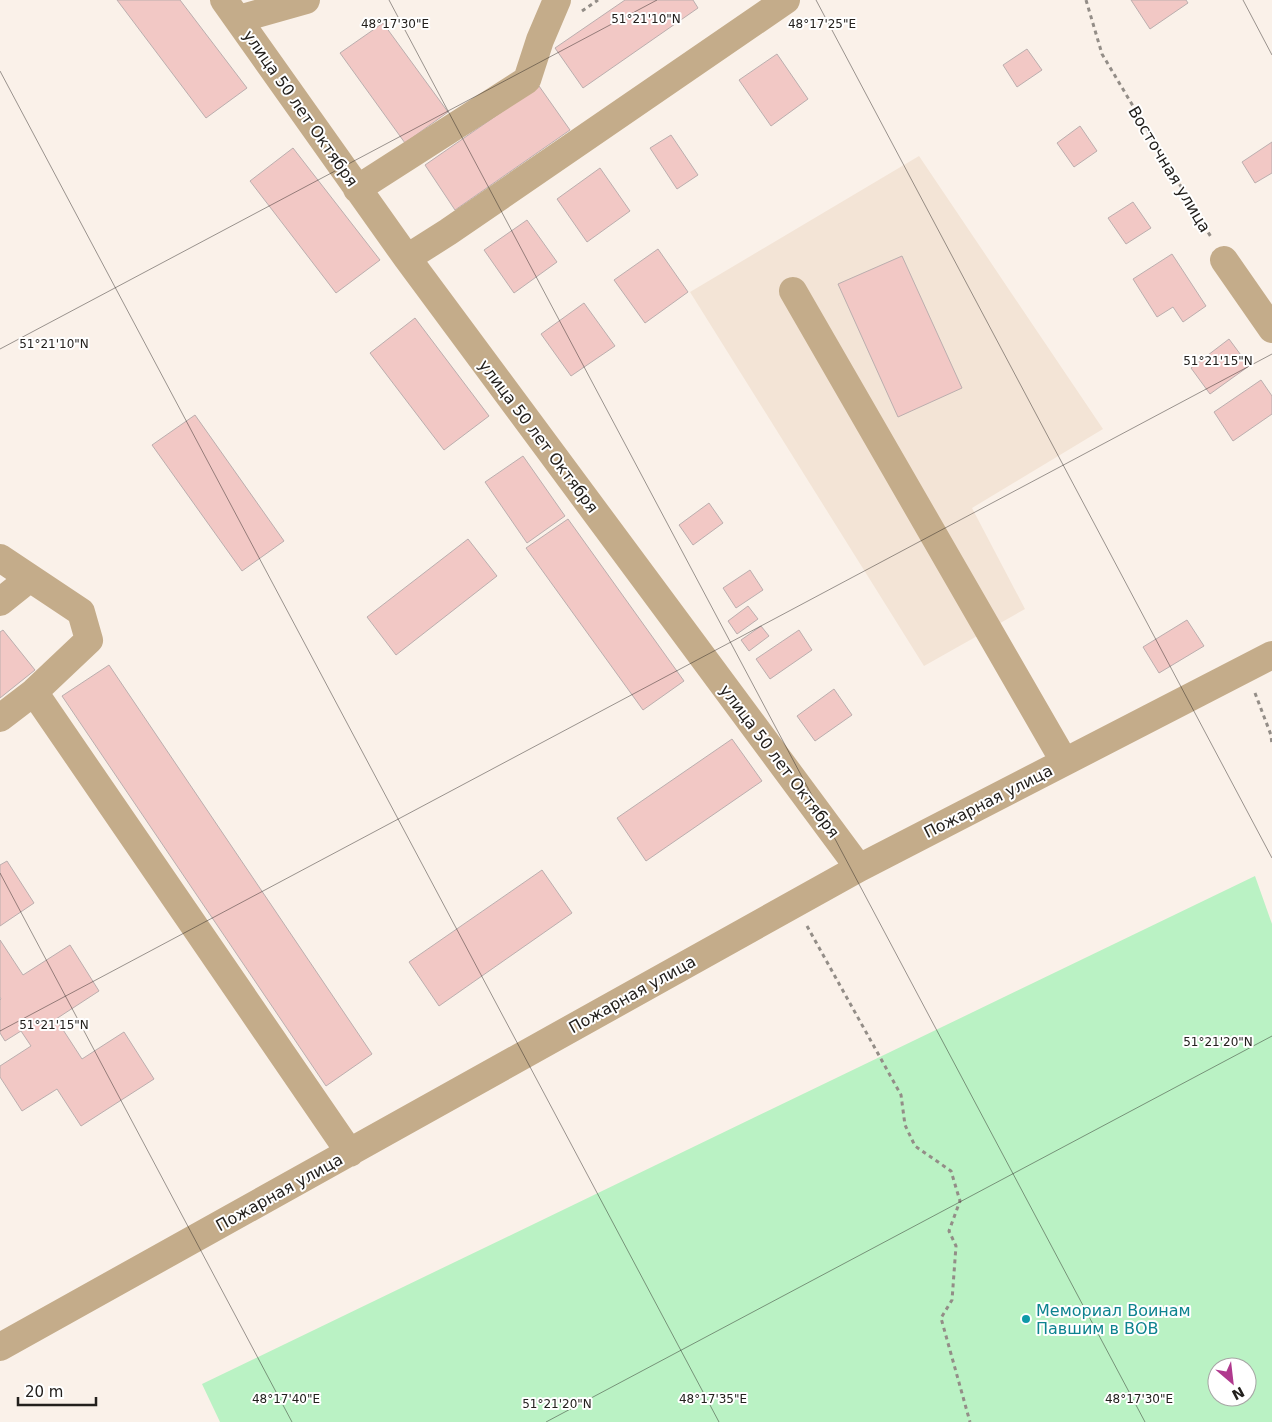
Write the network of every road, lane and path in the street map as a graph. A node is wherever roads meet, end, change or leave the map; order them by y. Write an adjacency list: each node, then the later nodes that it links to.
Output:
1 (306, 0): 5 (street)
2 (557, 0): 6 (street)
3 (786, 0): 7 (street)
4 (1086, 0): 8 (path, Восточная улица)
5 (231, 10): 6 (street, улица 50 лет Октября)
6 (357, 189): 7 (street, улица 50 лет Октября)
7 (407, 258): 20 (street, улица 50 лет Октября)
8 (1224, 260): 10 (street)
9 (793, 291): 19 (street)
10 (1272, 329)
11 (0, 558): 12 (street)
12 (30, 578): 13 (street); 16 (street)
13 (0, 602)
14 (1272, 655): 15 (street, Пожарная улица)
15 (1246, 669): 18 (path); 19 (street, Пожарная улица)
16 (34, 692): 17 (street); 22 (street)
17 (0, 718)
18 (1272, 745)
19 (1064, 761): 20 (street, Пожарная улица)
20 (859, 868): 21 (street, Пожарная улица)
21 (795, 903): 22 (street, Пожарная улица); 24 (path)
22 (350, 1153): 23 (street, Пожарная улица)
23 (0, 1347)
24 (970, 1422)

